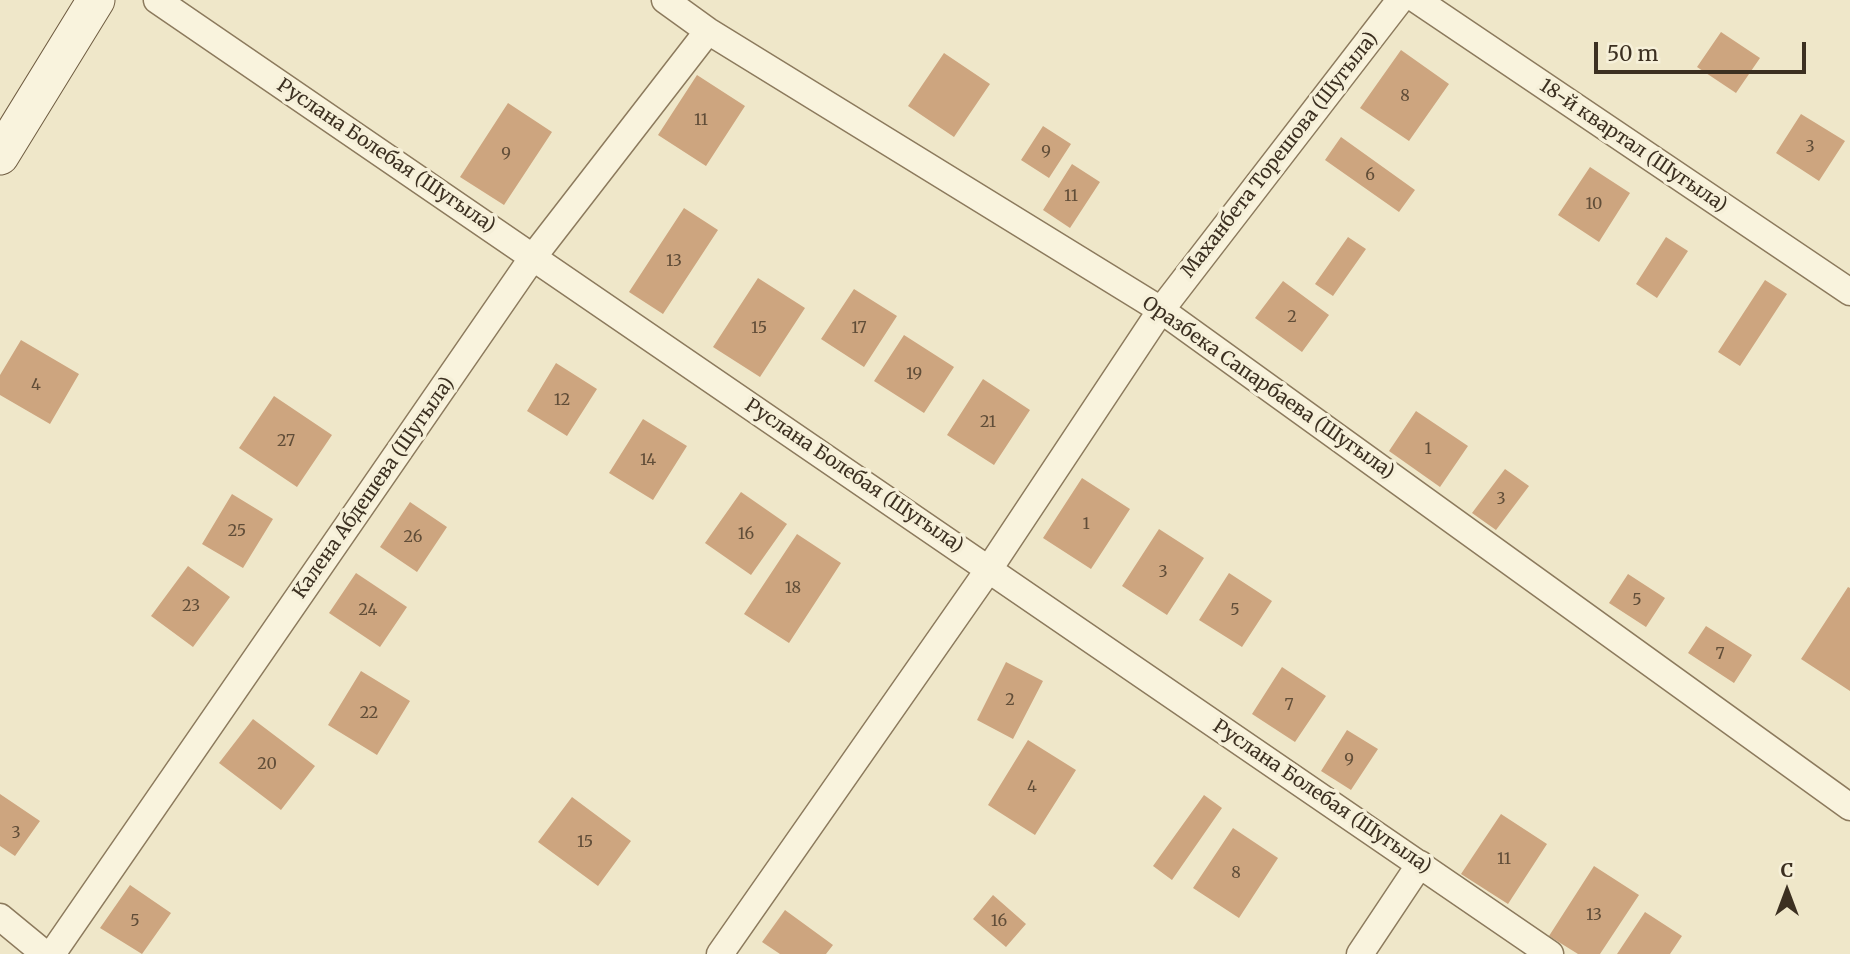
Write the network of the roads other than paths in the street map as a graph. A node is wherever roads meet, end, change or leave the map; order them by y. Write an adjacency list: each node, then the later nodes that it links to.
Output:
1 (96, 0): 7 (street)
2 (157, 0): 8 (street, Руслана Болебая (Шугыла))
3 (665, 0): 6 (street, Оразбека Сапарбаева (Шугыла))
4 (1400, 0): 10 (street, Маханбета Торешова (Шугыла))
5 (1417, 0): 9 (street, 18-й квартал (Шугыла))
6 (708, 32): 8 (street, Калена Абдешева (Шугыла)); 10 (street, Оразбека Сапарбаева (Шугыла))
7 (0, 156)
8 (533, 257): 11 (street, Руслана Болебая (Шугыла)); 16 (street, Калена Абдешева (Шугыла))
9 (1850, 292)
10 (1161, 310): 11 (street, Маханбета Торешова (Шугыла)); 12 (street, Оразбека Сапарбаева (Шугыла))
11 (989, 569): 13 (street, Руслана Болебая (Шугыла)); 17 (street, Маханбета Торешова (Шугыла))
12 (1850, 807)
13 (1420, 864): 18 (street); 19 (street, Руслана Болебая (Шугыла))
14 (0, 917): 15 (street)
15 (45, 954)
16 (52, 954)
17 (720, 954)
18 (1360, 954)
19 (1550, 954)

